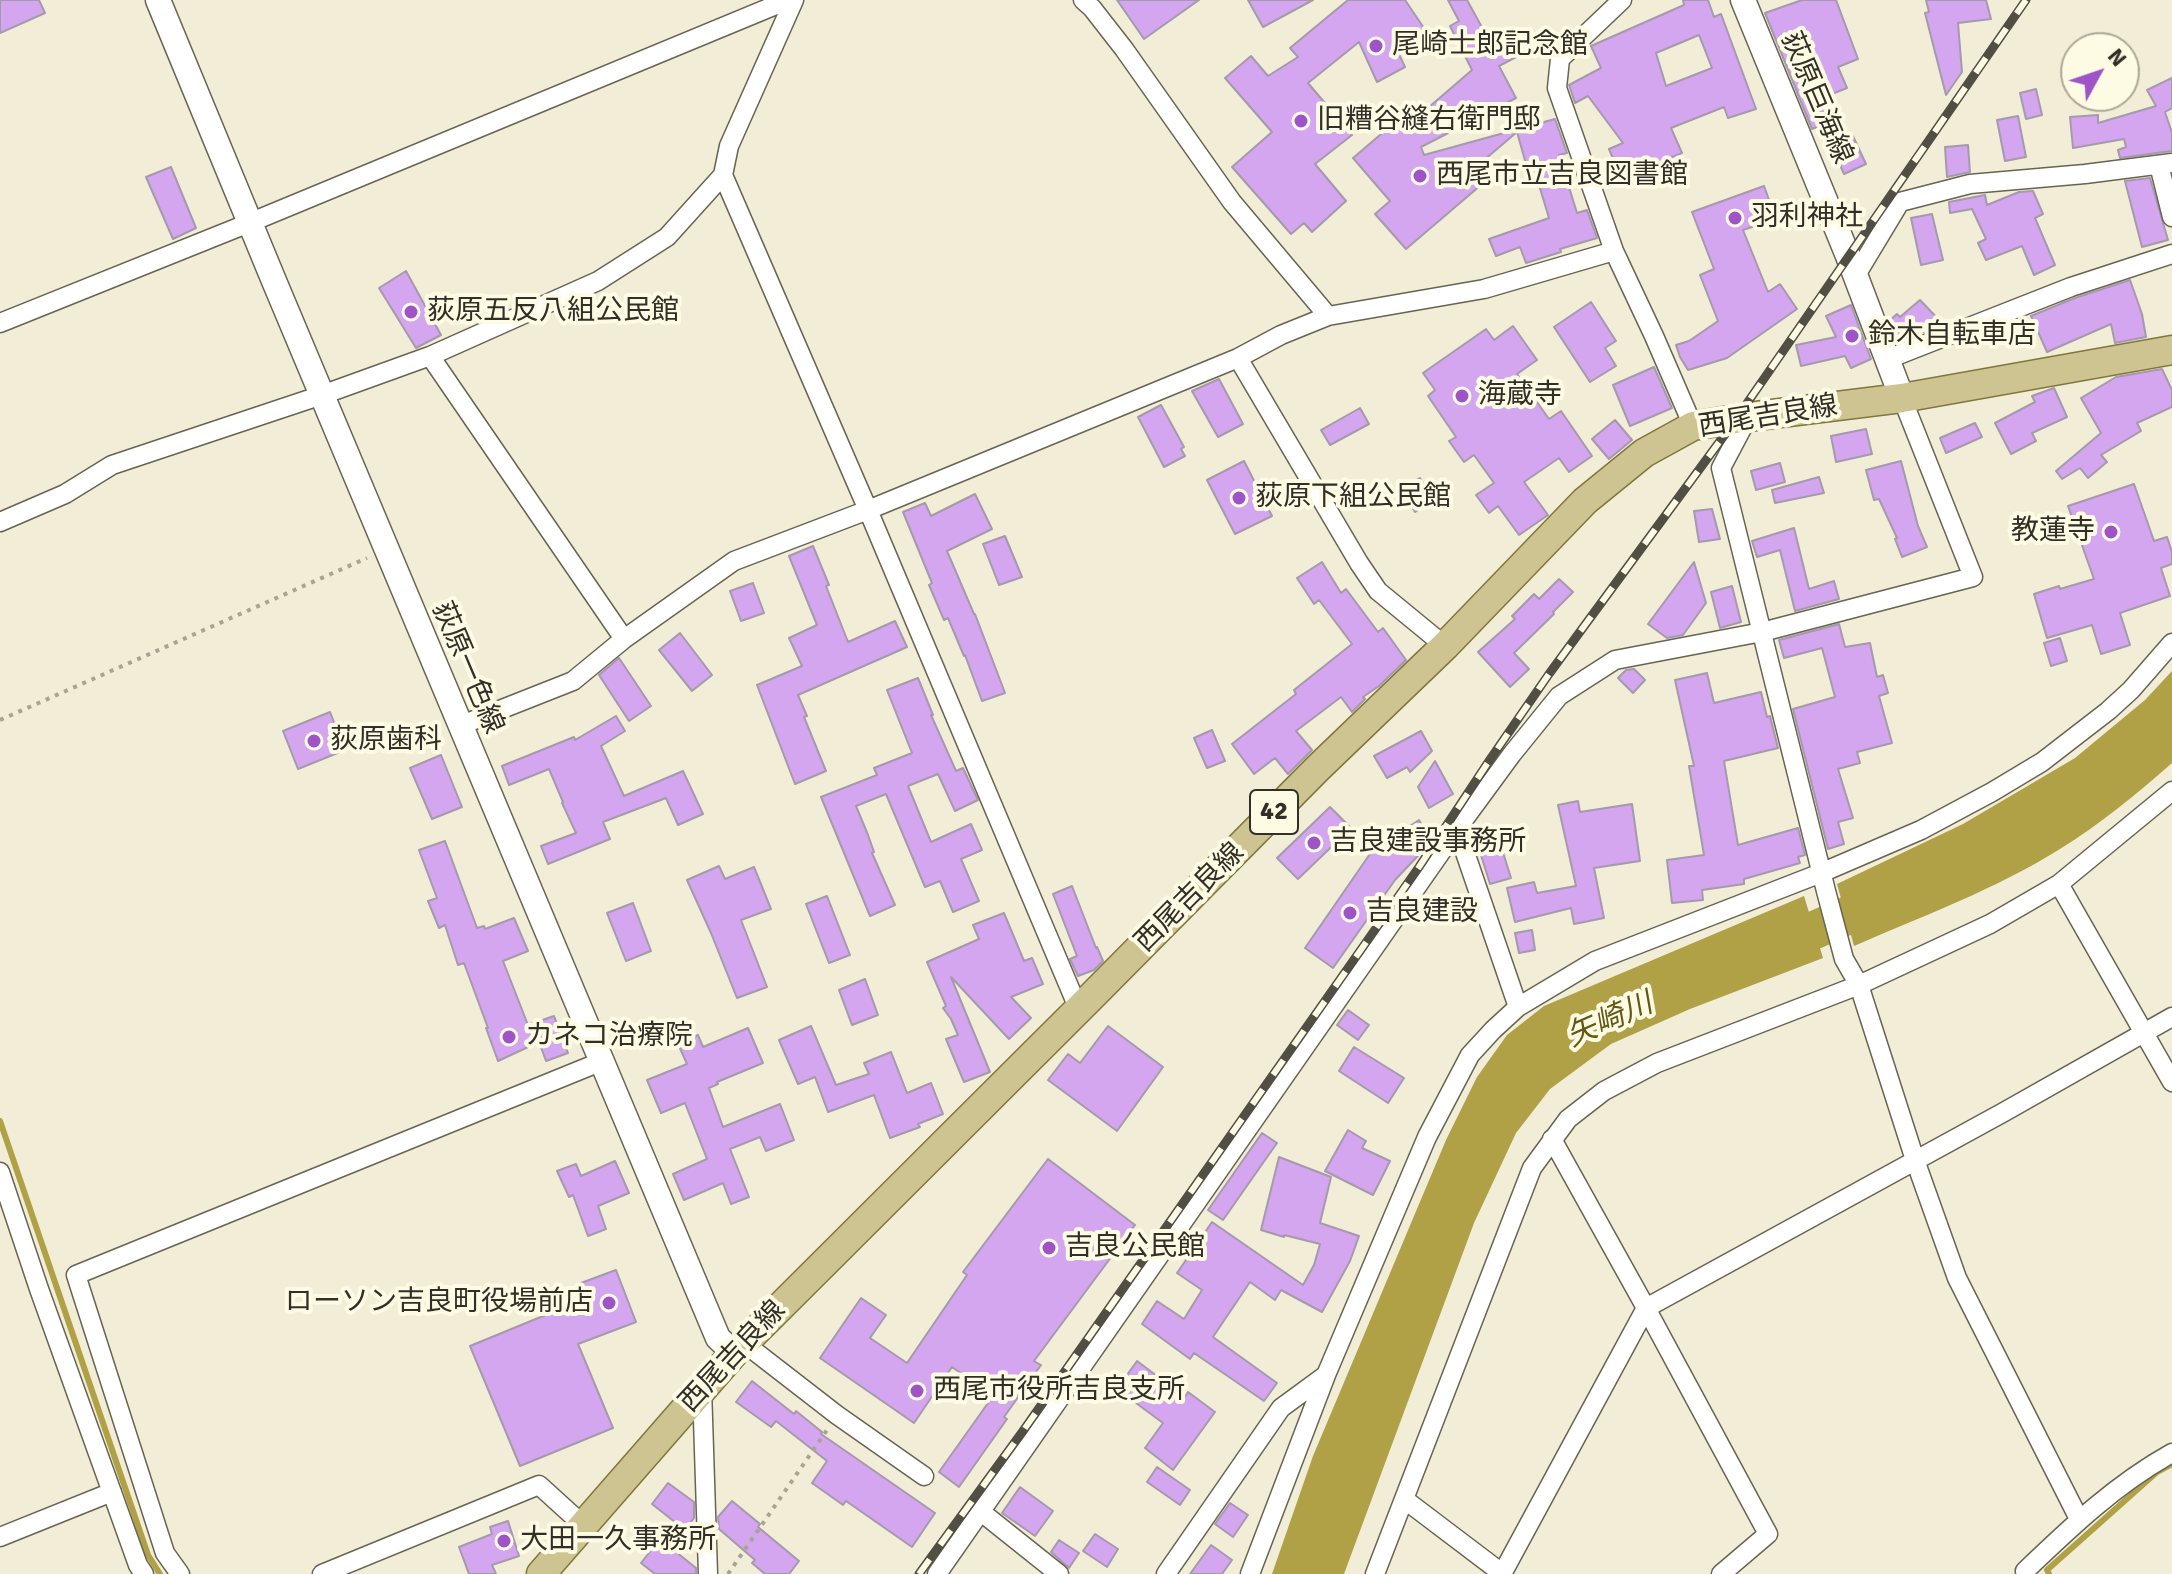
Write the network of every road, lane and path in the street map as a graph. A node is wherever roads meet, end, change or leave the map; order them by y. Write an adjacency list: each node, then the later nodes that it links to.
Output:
1 (158, 0): 9 (main road, 荻原一色線)
2 (791, 0): 7 (street); 9 (street)
3 (1622, 0): 10 (street)
4 (1743, 0): 12 (main road, 荻原巨海線)
5 (1093, 3): 13 (street)
6 (2166, 164): 8 (street); 12 (street)
7 (723, 175): 16 (street); 23 (street)
8 (2172, 217)
9 (249, 223): 14 (street); 19 (main road, 荻原一色線)
10 (1614, 251): 13 (street); 22 (street)
11 (2172, 254): 18 (street)
12 (1856, 275): 18 (main road, 荻原巨海線)
13 (1328, 316): 17 (street)
14 (0, 323)
15 (2172, 350): 20 (main road, 西尾吉良線 / 42)
16 (430, 356): 19 (street); 27 (street)
17 (1238, 358): 23 (street); 29 (street)
18 (1888, 359): 20 (main road, 荻原巨海線)
19 (322, 395): 24 (street); 25 (main road, 荻原一色線)
20 (1902, 398): 21 (main road, 西尾吉良線 / 42); 26 (street)
21 (1748, 417): 22 (main road, 西尾吉良線 / 42); 26 (street)
22 (1693, 426): 29 (main road, 西尾吉良線 / 42)
23 (868, 510): 27 (street); 38 (street)
24 (0, 522)
25 (385, 550): 30 (path); 31 (main road, 荻原一色線)
26 (1762, 632): 33 (street); 34 (street)
27 (624, 639): 31 (street)
28 (2172, 643): 34 (street)
29 (1445, 646): 38 (main road, 西尾吉良線 / 42)
30 (0, 720)
31 (459, 726): 41 (main road, 荻原一色線)
32 (2172, 791): 35 (street)
33 (1457, 829): 37 (street); 55 (street)
34 (1823, 882): 36 (street); 37 (street)
35 (2059, 884): 36 (street); 40 (street)
36 (1859, 985): 43 (street); 44 (street)
37 (1518, 1007): 48 (street)
38 (1079, 1010): 47 (main road, 西尾吉良線 / 42)
39 (2172, 1017): 40 (street)
40 (2145, 1032): 42 (street); 44 (street)
41 (600, 1062): 47 (main road, 荻原一色線); 61 (street)
42 (2172, 1082)
43 (1552, 1139): 46 (street); 54 (street)
44 (1915, 1160): 46 (street); 56 (street)
45 (0, 1172): 53 (street)
46 (1646, 1308): 71 (street); 72 (street)
47 (739, 1348): 49 (main road, 西尾吉良線 / 42); 50 (street)
48 (1326, 1375): 68 (street); 69 (street)
49 (702, 1388): 57 (main road, 西尾吉良線 / 42); 64 (street)
50 (837, 1415): 52 (street); 65 (path)
51 (2172, 1453): 56 (street)
52 (924, 1476)
53 (112, 1492): 58 (street); 60 (street)
54 (1404, 1499): 70 (street); 71 (street)
55 (980, 1511): 66 (street); 67 (street)
56 (2079, 1519): 59 (street)
57 (583, 1525): 62 (street); 63 (main road, 西尾吉良線 / 42)
58 (0, 1537)
59 (2024, 1573)
60 (144, 1574)
61 (180, 1574)
62 (322, 1574)
63 (541, 1574)
64 (708, 1574)
65 (728, 1574)
66 (937, 1574)
67 (1059, 1574)
68 (1166, 1574)
69 (1250, 1574)
70 (1375, 1574)
71 (1502, 1574)
72 (1721, 1574)

